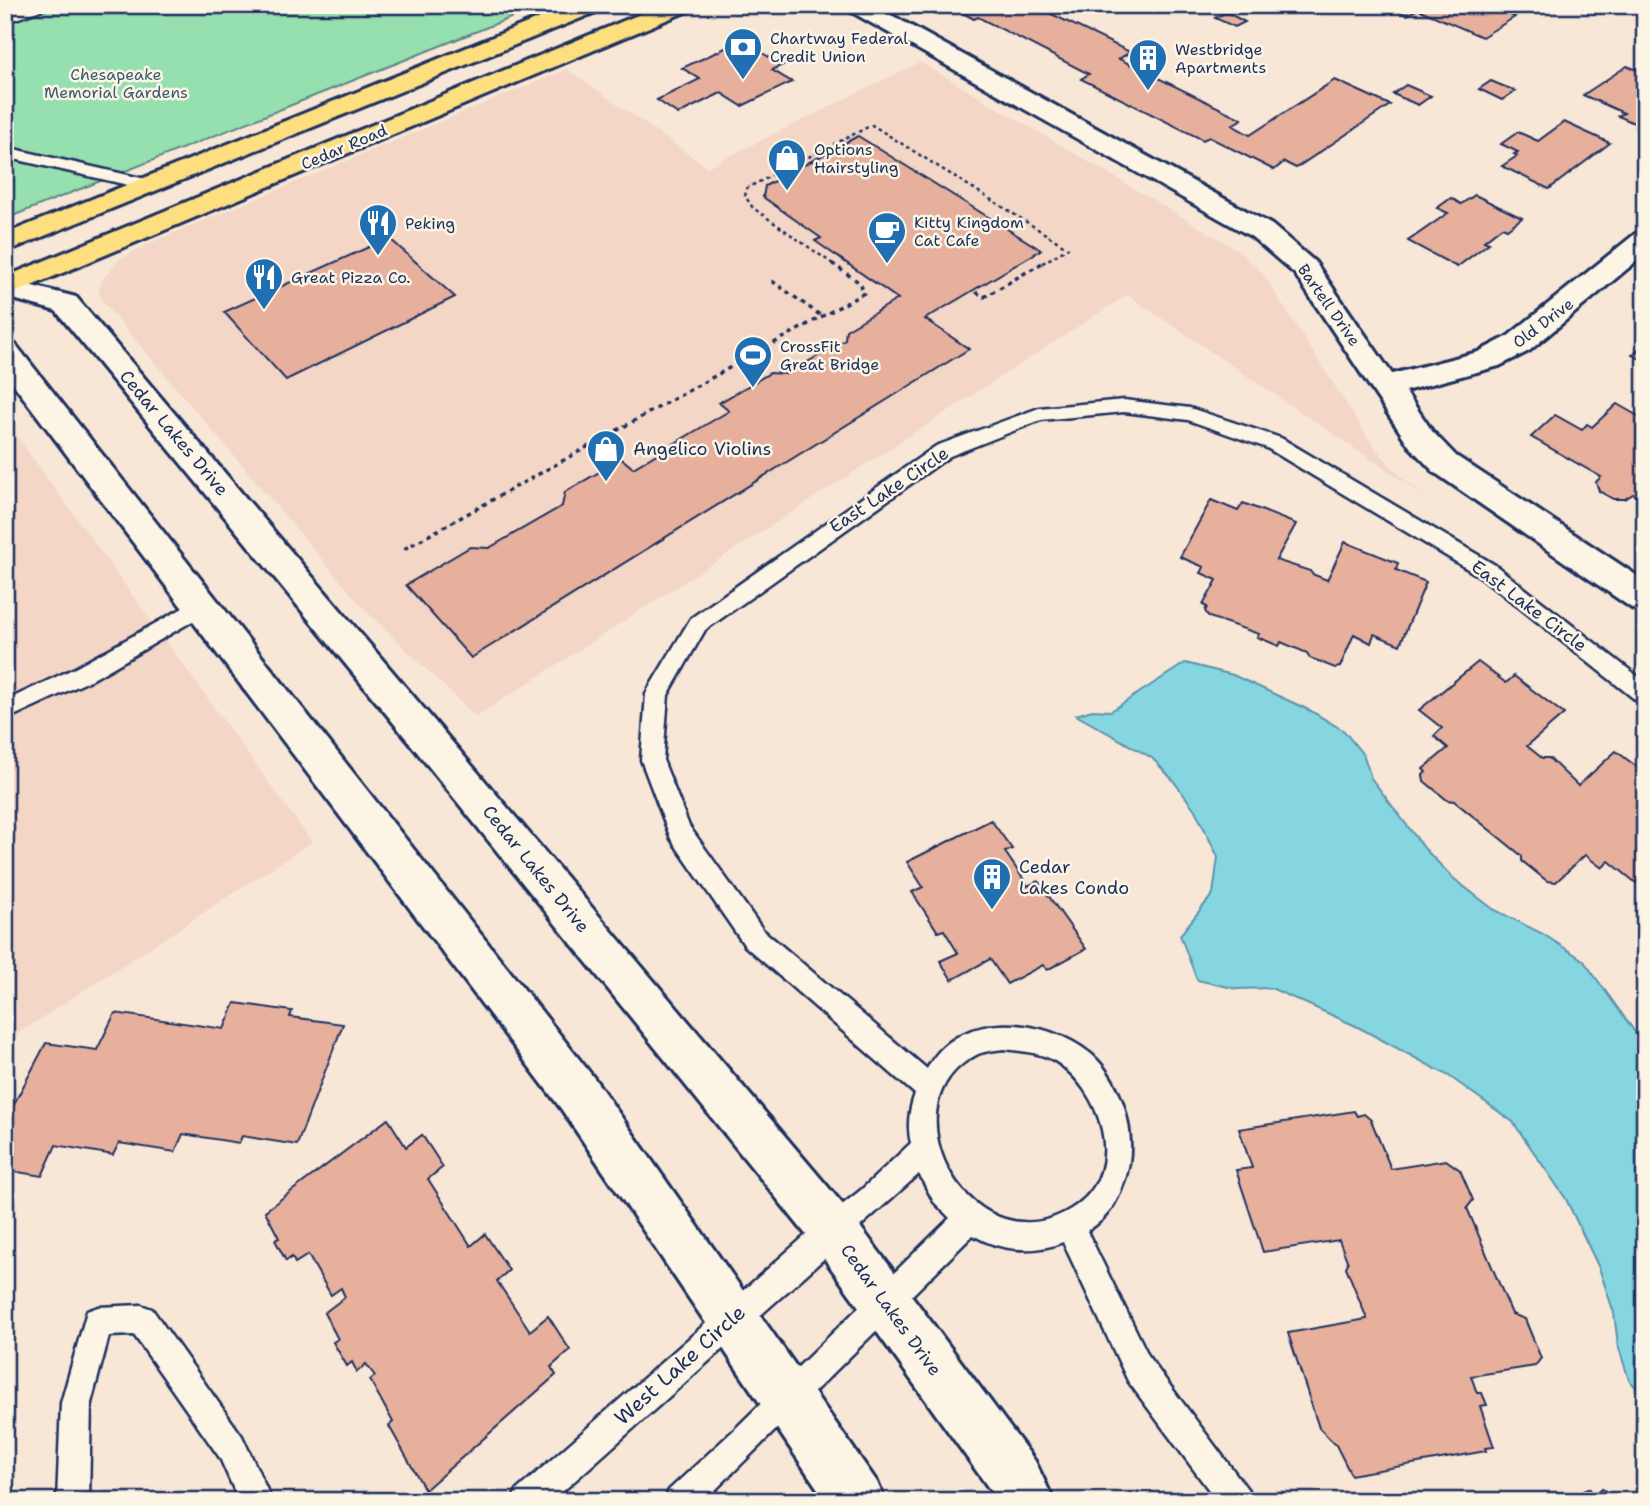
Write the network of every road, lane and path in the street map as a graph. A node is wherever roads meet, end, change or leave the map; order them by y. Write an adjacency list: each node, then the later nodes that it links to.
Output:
1 (47, 5): 5 (lane)
2 (593, 5): 6 (main road)
3 (682, 5): 12 (main road, Cedar Road)
4 (856, 5): 16 (street, Bartell Drive)
5 (5, 19)
6 (475, 53): 8 (main road); 12 (main road)
7 (5, 152): 8 (lane)
8 (150, 185): 10 (main road)
9 (1645, 240): 16 (street, Old Drive)
10 (5, 244)
11 (772, 281): 14 (path)
12 (5, 289): 26 (street, Cedar Lakes Drive)
13 (976, 292): 14 (path)
14 (820, 315): 17 (path)
15 (5, 352): 19 (street)
16 (1385, 386): 18 (street, Bartell Drive)
17 (404, 549)
18 (1645, 599)
19 (201, 606): 21 (lane); 28 (street)
20 (1645, 695): 22 (lane, East Lake Circle)
21 (5, 711)
22 (929, 1088): 23 (lane); 25 (lane)
23 (924, 1150): 24 (lane); 26 (lane)
24 (971, 1217): 25 (lane); 27 (lane)
25 (1070, 1226): 36 (lane)
26 (833, 1230): 27 (street, Cedar Lakes Drive); 28 (lane, West Lake Circle)
27 (886, 1303): 29 (lane); 35 (street, Cedar Lakes Drive)
28 (734, 1318): 29 (street); 32 (lane, West Lake Circle)
29 (789, 1397): 33 (lane); 34 (street)
30 (73, 1501): 31 (lane)
31 (256, 1501)
32 (528, 1501)
33 (680, 1501)
34 (858, 1501)
35 (1027, 1501)
36 (1237, 1501)

